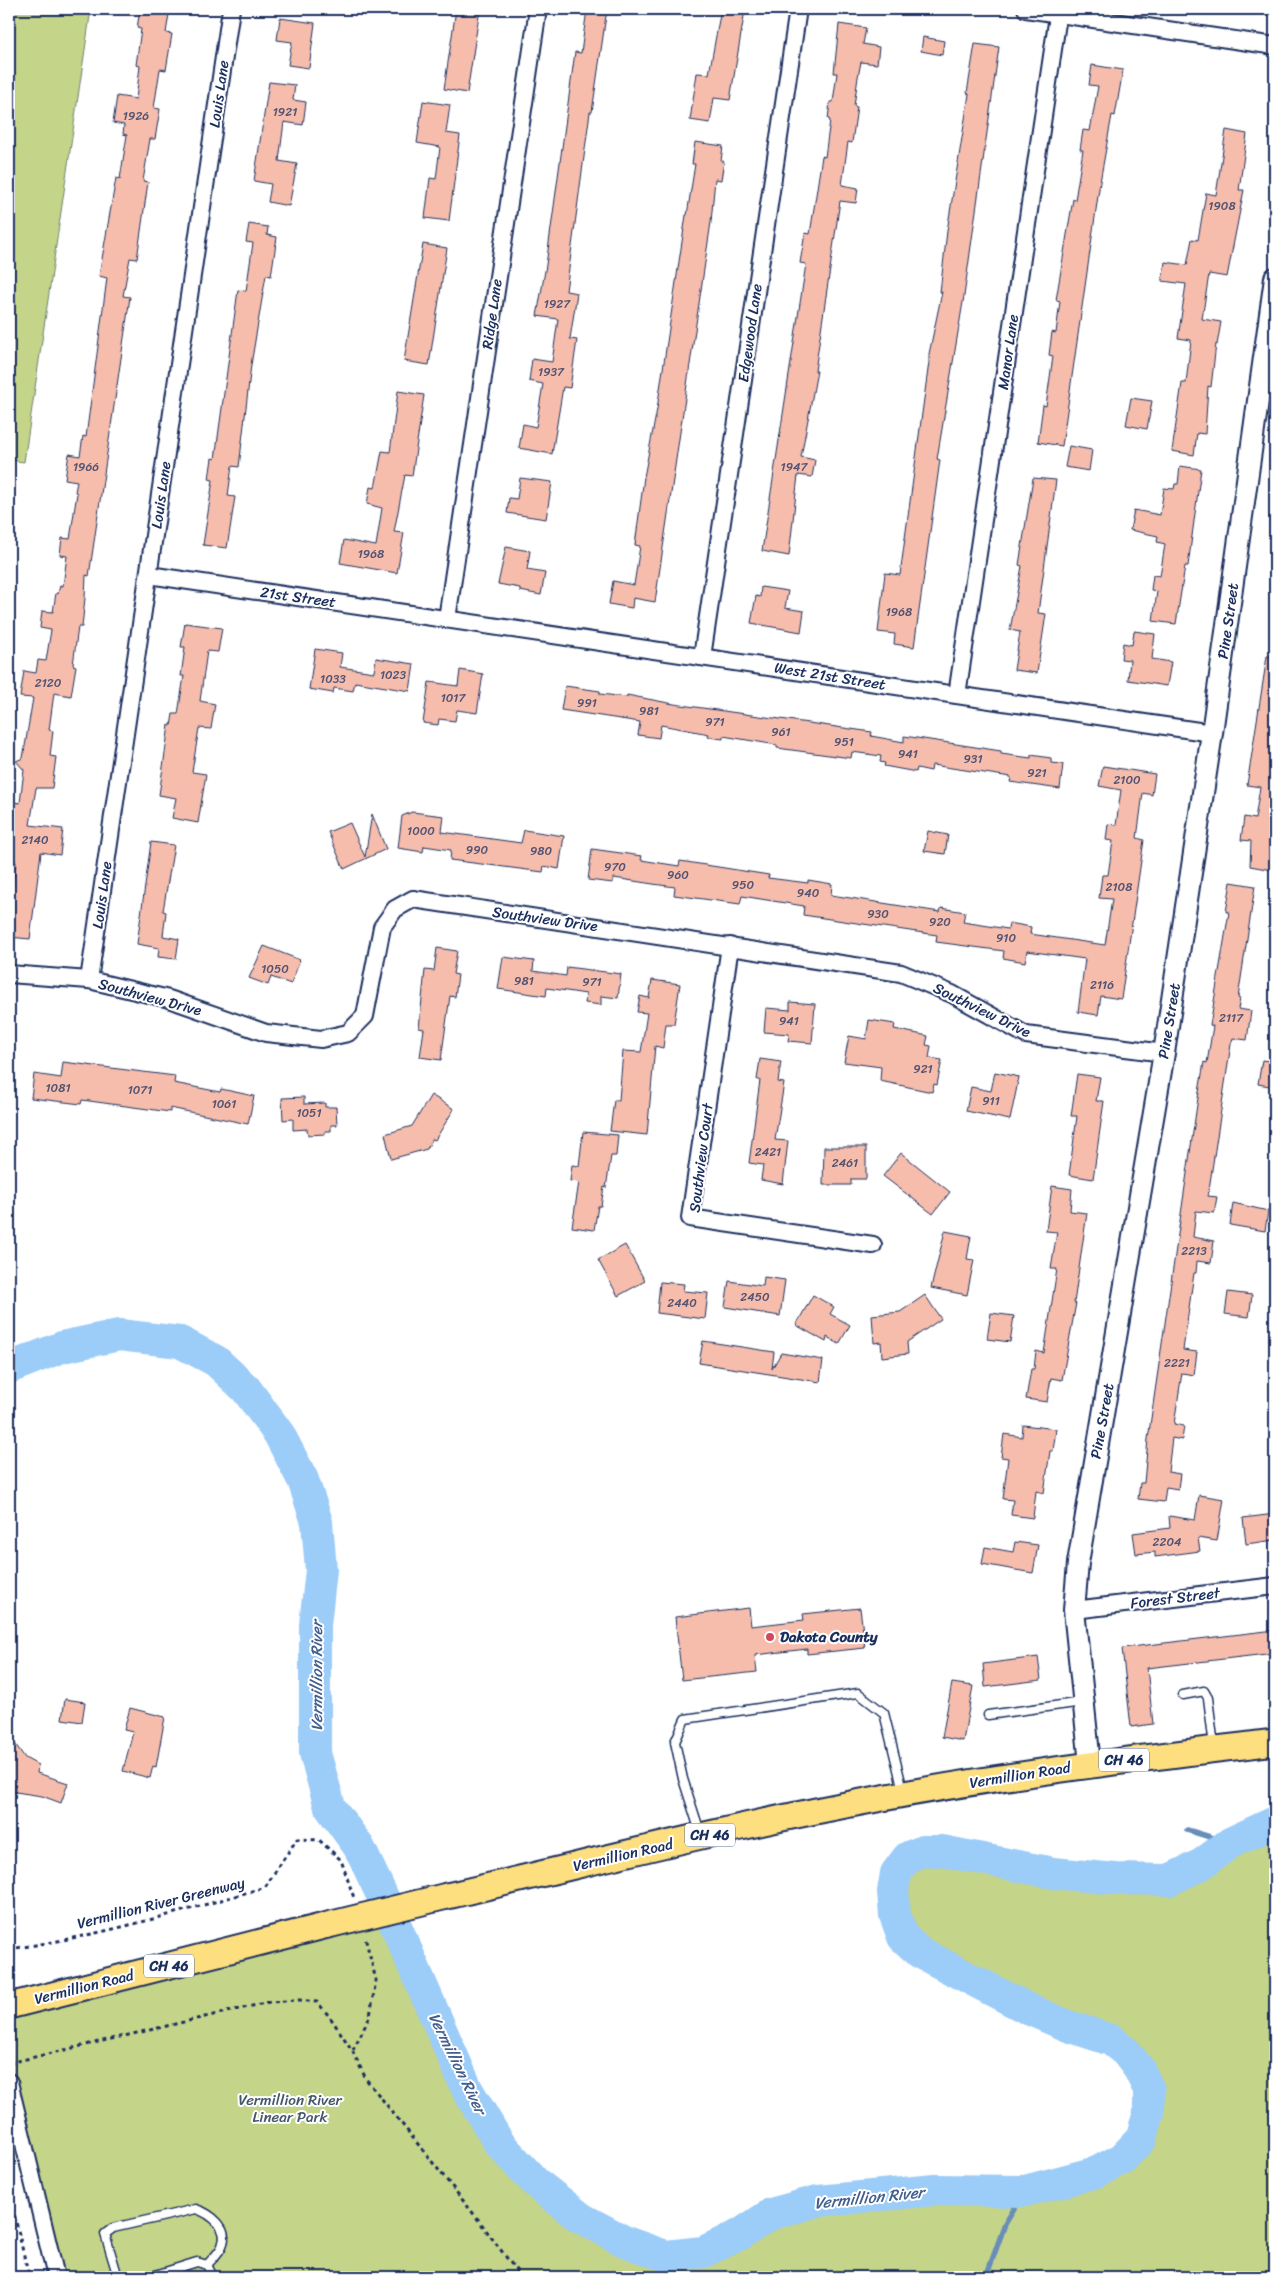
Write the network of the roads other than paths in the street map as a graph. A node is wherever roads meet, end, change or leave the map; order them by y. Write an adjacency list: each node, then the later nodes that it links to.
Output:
1 (231, 9): 8 (street, Louis Lane)
2 (538, 9): 9 (street, Ridge Lane)
3 (798, 9): 10 (street, Edgewood Lane)
4 (1026, 9): 5 (street)
5 (1058, 11): 6 (street); 11 (street, Manor Lane)
6 (1275, 46)
7 (1275, 278): 12 (street, Pine Street)
8 (149, 575): 9 (street, 21st Street); 15 (street, Louis Lane)
9 (447, 619): 10 (street, West 21st Street)
10 (702, 657): 11 (street, West 21st Street)
11 (957, 695): 12 (street, West 21st Street)
12 (1212, 733): 16 (street, Pine Street)
13 (730, 946): 15 (street, Southview Drive); 16 (street, Southview Drive); 17 (street, Southview Court)
14 (9, 974): 15 (street, Southview Drive)
15 (89, 980)
16 (1164, 1053): 19 (street, Pine Street)
17 (873, 1245)
18 (1275, 1586): 19 (street, Forest Street)
19 (1074, 1610): 21 (street, Pine Street)
20 (1183, 1695): 24 (lane)
21 (1084, 1702): 22 (lane); 25 (street, Pine Street)
22 (988, 1715)
23 (1275, 1742): 24 (main road, Vermillion Road / CH 46)
24 (1214, 1750): 25 (main road, Vermillion Road / CH 46)
25 (1090, 1764): 26 (main road, Vermillion Road / CH 46)
26 (904, 1794): 27 (main road, Vermillion Road / CH 46); 27 (lane)
27 (701, 1837): 28 (main road, Vermillion Road / CH 46, bridge)
28 (9, 2006)
29 (9, 2082): 31 (street)
30 (207, 2265): 32 (lane); 33 (lane); 34 (lane)
31 (56, 2277)
32 (118, 2277)
33 (149, 2277)
34 (214, 2277)

